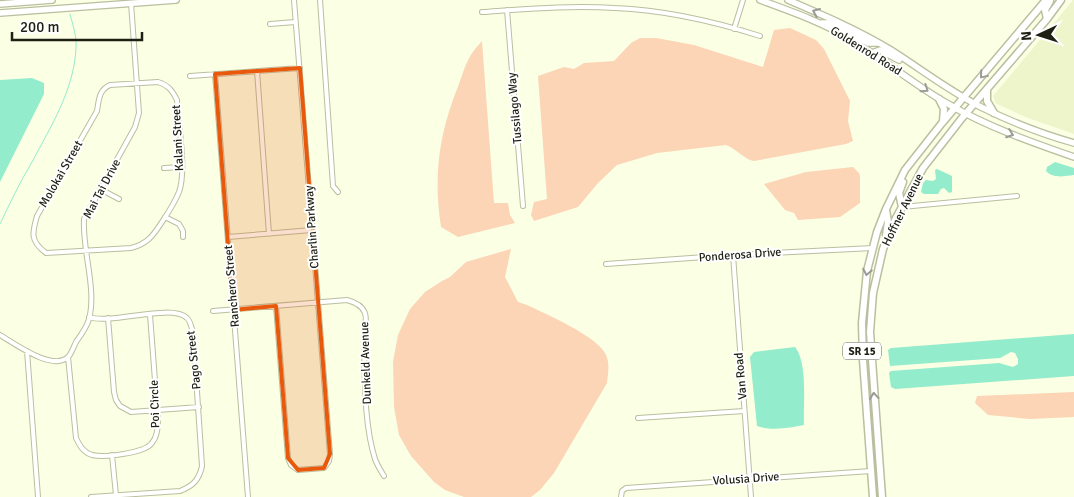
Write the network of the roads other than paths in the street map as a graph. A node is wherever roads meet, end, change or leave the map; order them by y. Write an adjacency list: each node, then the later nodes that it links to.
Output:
1 (52, 0): 15 (main road)
2 (121, 0): 16 (main road)
3 (176, 0): 14 (main road)
4 (294, 0): 23 (street, Charlin Parkway)
5 (320, 0): 50 (street)
6 (605, 0): 18 (street)
7 (743, 0): 26 (street)
8 (760, 0): 24 (main road, Goldenrod Road)
9 (788, 0): 28 (main road, Goldenrod Road, one-way to 9)
10 (1046, 0): 38 (main road, Hoffner Avenue / SR 15, one-way to 38)
11 (1050, 0): 22 (main road)
12 (1060, 0): 22 (main road, Hoffner Avenue / SR 15)
13 (597, 1): 17 (street)
14 (132, 2): 16 (main road); 35 (street, Mai Tai Drive)
15 (0, 4)
16 (91, 6): 21 (main road)
17 (597, 7): 18 (street); 19 (street)
18 (604, 7): 26 (street)
19 (507, 10): 20 (street); 53 (street, Tussilago Way)
20 (482, 12)
21 (0, 13)
22 (1047, 19): 36 (main road, Hoffner Avenue / SR 15)
23 (295, 22): 25 (street); 30 (street, Charlin Parkway)
24 (817, 22): 28 (main road); 29 (main road, Goldenrod Road)
25 (270, 24)
26 (734, 29): 27 (street)
27 (760, 36)
28 (878, 43): 32 (main road, Goldenrod Road)
29 (872, 53): 32 (main road); 37 (main road, Goldenrod Road, one-way to 37)
30 (300, 68): 31 (street); 57 (street, Charlin Parkway)
31 (257, 71): 33 (street); 58 (street)
32 (920, 71): 38 (main road, Goldenrod Road)
33 (215, 74): 34 (street); 60 (street, Ranchero Street)
34 (190, 76)
35 (137, 84): 47 (street, Kalani Street); 49 (street, Mai Tai Drive); 62 (street, Molokai Street)
36 (988, 87): 39 (main road, Hoffner Avenue / SR 15); 41 (main road)
37 (939, 98): 40 (main road, Goldenrod Road); 43 (main road)
38 (964, 98): 39 (main road, Goldenrod Road); 40 (main road, Hoffner Avenue / SR 15)
39 (974, 104): 41 (main road, Goldenrod Road); 42 (main road, Hoffner Avenue / SR 15)
40 (955, 108): 42 (main road, Goldenrod Road); 43 (main road, Hoffner Avenue / SR 15)
41 (994, 113): 44 (main road, Goldenrod Road)
42 (966, 114): 46 (main road, Goldenrod Road, one-way to 46); 54 (main road, Hoffner Avenue / SR 15)
43 (942, 123): 45 (main road, Hoffner Avenue / SR 15)
44 (1074, 143)
45 (917, 155): 54 (main road); 55 (main road, Hoffner Avenue / SR 15)
46 (1074, 157)
47 (182, 167): 48 (street); 56 (street, Kalani Street)
48 (164, 168)
49 (100, 189): 52 (street); 62 (street, Mai Tai Drive)
50 (338, 192)
51 (1017, 196): 54 (street)
52 (119, 199)
53 (523, 206)
54 (902, 207): 65 (main road, Hoffner Avenue / SR 15)
55 (886, 209): 61 (main road, Hoffner Avenue / SR 15); 65 (main road)
56 (165, 217): 59 (street); 62 (street, Kalani Street)
57 (312, 230): 58 (street); 66 (street, Charlin Parkway)
58 (269, 234): 60 (street)
59 (183, 237)
60 (228, 237): 68 (street, Ranchero Street)
61 (873, 248): 63 (street, Ponderosa Drive); 77 (main road, Hoffner Avenue / SR 15, one-way to 77)
62 (87, 251): 71 (street, Mai Tai Drive)
63 (733, 255): 64 (street, Ponderosa Drive); 79 (street, Van Road)
64 (606, 264)
65 (878, 267): 82 (main road, Hoffner Avenue / SR 15, one-way to 65)
66 (318, 303): 67 (street, Dunkeld Avenue); 67 (street, Charlin Parkway); 84 (street, Dunkeld Avenue)
67 (276, 306): 68 (street, Dunkeld Avenue)
68 (233, 310): 69 (street, Dunkeld Avenue); 89 (street, Ranchero Street)
69 (214, 311)
70 (150, 315): 72 (street, Pago Street); 76 (street, Pago Street); 78 (street, Poi Circle)
71 (90, 317): 72 (street, Pago Street); 75 (street, Mai Tai Drive)
72 (108, 318): 78 (street)
73 (0, 335): 74 (street)
74 (27, 351): 75 (street); 87 (street)
75 (68, 357): 81 (street, Poi Circle)
76 (199, 407): 78 (street); 86 (street, Pago Street)
77 (866, 408): 82 (main road); 83 (main road, Hoffner Avenue / SR 15)
78 (157, 409): 81 (street, Poi Circle)
79 (744, 411): 80 (street); 85 (street, Van Road)
80 (638, 418)
81 (112, 455): 86 (street)
82 (879, 460): 93 (main road, Hoffner Avenue / SR 15)
83 (871, 471): 85 (street, Volusia Drive); 92 (main road, Hoffner Avenue / SR 15); 93 (main road)
84 (384, 476)
85 (750, 479): 90 (street, Volusia Drive); 91 (street, Van Road)
86 (116, 495): 88 (street)
87 (38, 497)
88 (91, 497)
89 (248, 497)
90 (621, 497)
91 (751, 497)
92 (873, 497)
93 (881, 497)

